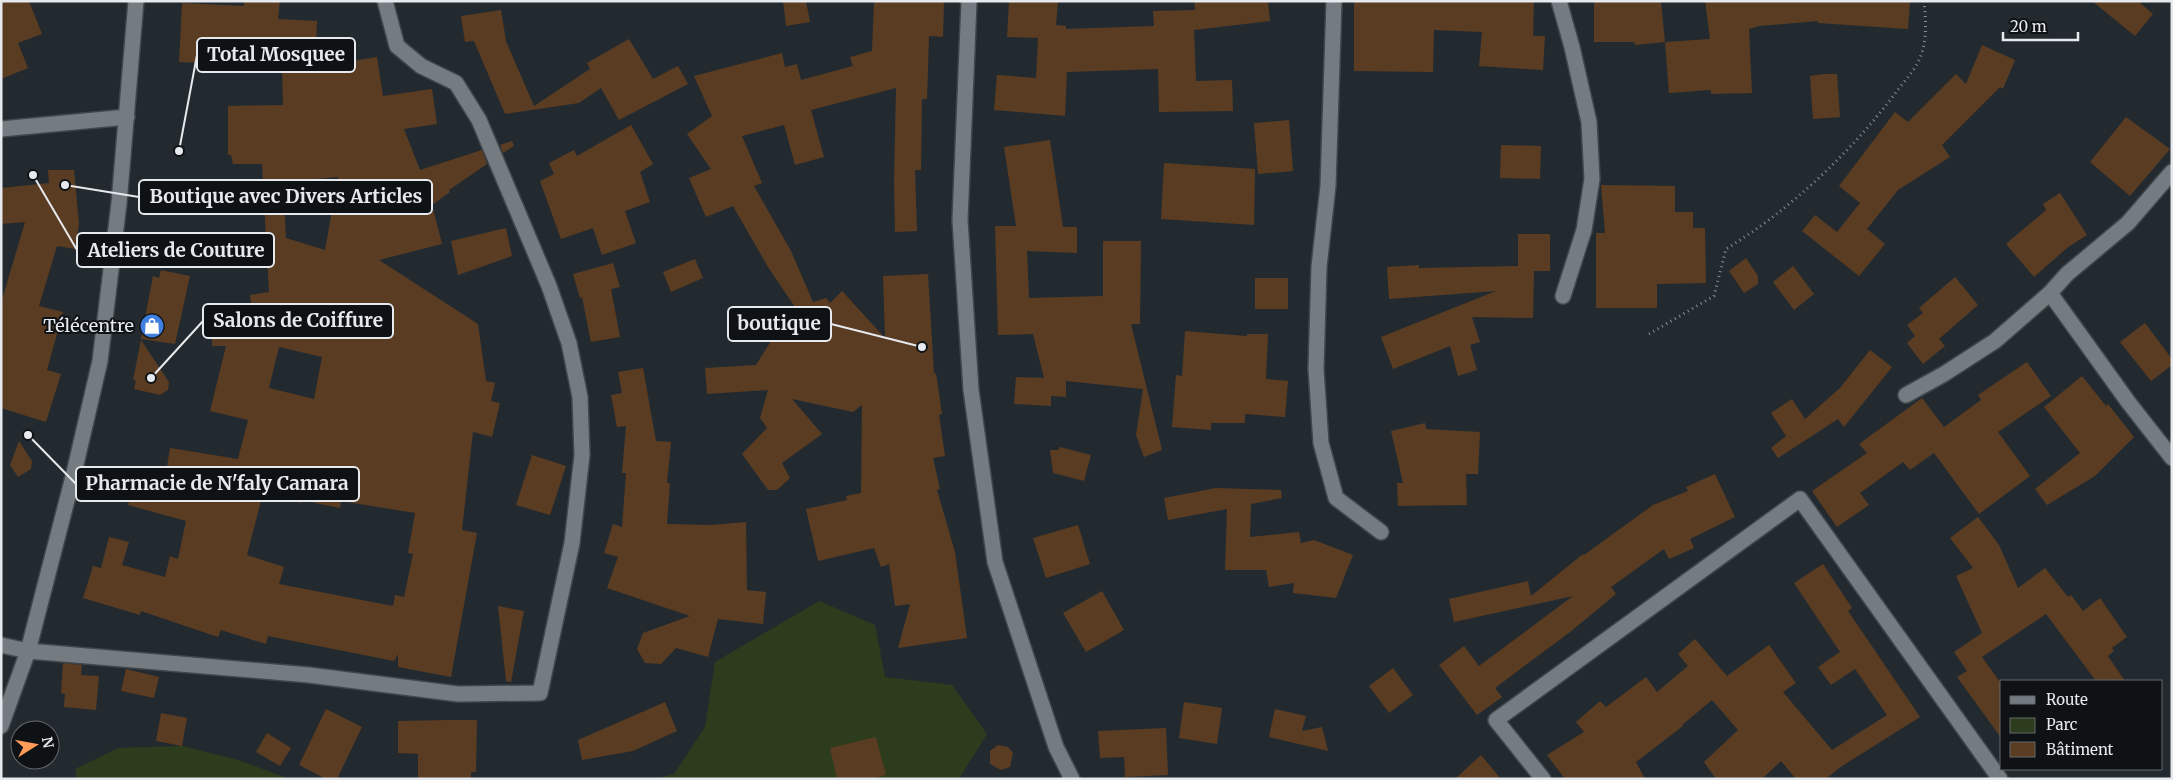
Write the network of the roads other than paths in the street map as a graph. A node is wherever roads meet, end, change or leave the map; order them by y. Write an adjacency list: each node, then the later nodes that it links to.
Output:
1 (136, 1): 6 (street)
2 (386, 1): 15 (street)
3 (969, 1): 17 (street)
4 (1334, 1): 13 (street)
5 (1559, 1): 10 (street)
6 (127, 117): 7 (street); 15 (street)
7 (1, 130)
8 (2172, 172): 9 (street)
9 (2050, 293): 11 (street); 12 (street)
10 (1563, 296)
11 (1906, 395)
12 (2172, 458)
13 (1381, 532)
14 (1, 646): 15 (street)
15 (28, 651): 16 (street)
16 (1, 726)
17 (1072, 779)
18 (1543, 779): 19 (street)
19 (2000, 779)

